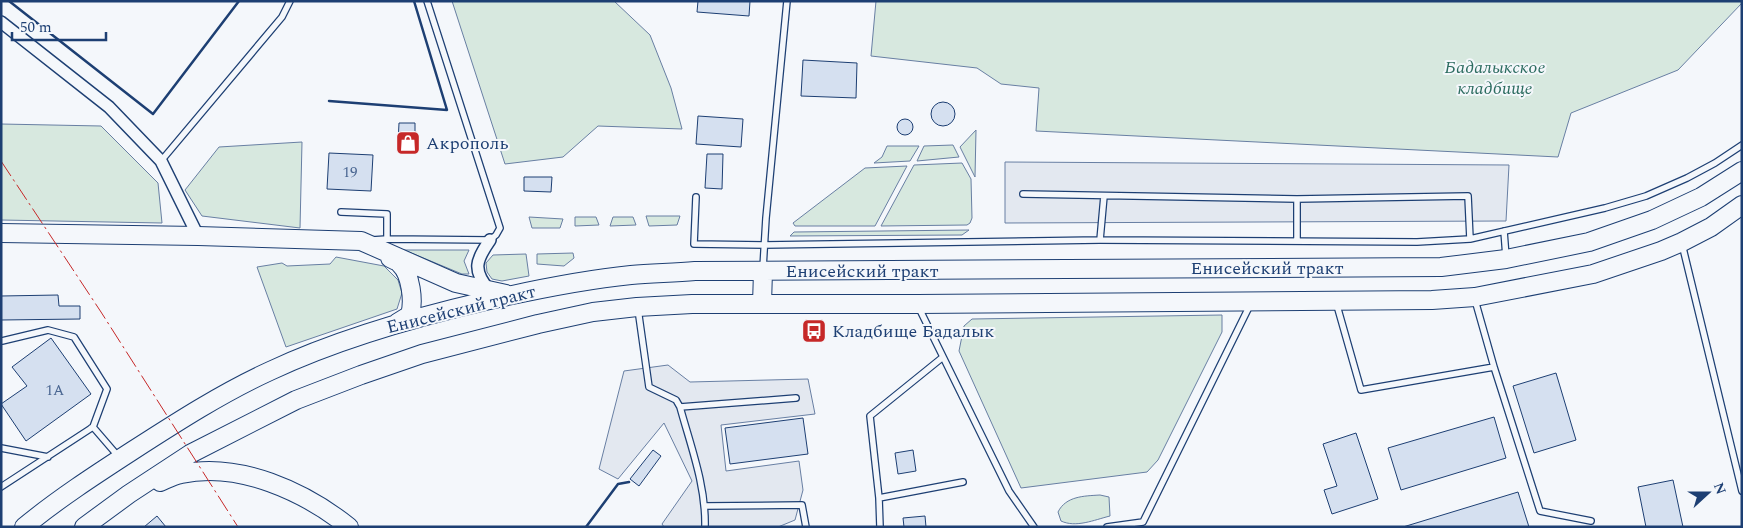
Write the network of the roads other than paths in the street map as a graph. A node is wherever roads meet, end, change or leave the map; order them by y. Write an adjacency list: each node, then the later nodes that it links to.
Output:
1 (290, 1): 6 (lane)
2 (427, 1): 19 (lane)
3 (787, 1): 24 (lane)
4 (1, 22): 6 (street)
5 (1742, 145): 14 (lane)
6 (161, 162): 16 (street)
7 (1742, 171): 25 (main road, Енисейский тракт)
8 (1023, 194): 9 (lane)
9 (1104, 196): 11 (lane); 20 (lane)
10 (696, 197): 24 (lane)
11 (1297, 199): 18 (lane); 21 (lane)
12 (1742, 205): 23 (main road, Енисейский тракт)
13 (341, 212): 17 (lane)
14 (1504, 231): 18 (lane); 25 (lane)
15 (1, 233): 16 (main road)
16 (198, 236): 22 (main road)
17 (387, 239): 19 (lane); 22 (lane)
18 (1470, 239): 21 (lane)
19 (490, 240): 27 (street)
20 (1100, 240): 21 (lane); 24 (lane)
21 (1297, 241)
22 (361, 242): 27 (main road); 35 (main road)
23 (1682, 242): 29 (main road, Енисейский тракт); 47 (lane)
24 (764, 245): 26 (lane)
25 (1506, 259): 26 (main road, Енисейский тракт)
26 (763, 271): 28 (main road, Енисейский тракт); 32 (main road)
27 (490, 291): 28 (main road)
28 (512, 295): 35 (main road, Енисейский тракт)
29 (1474, 296): 31 (main road, Енисейский тракт); 38 (lane)
30 (1253, 300): 31 (main road, Енисейский тракт); 33 (main road, Енисейский тракт); 59 (lane)
31 (1335, 300): 38 (lane)
32 (762, 304): 33 (main road, Енисейский тракт); 34 (main road, Енисейский тракт)
33 (917, 304): 37 (lane)
34 (638, 307): 40 (lane); 48 (main road, Енисейский тракт)
35 (392, 326): 44 (main road, Енисейский тракт)
36 (2, 341): 41 (lane)
37 (943, 357): 49 (lane); 58 (lane)
38 (1494, 367): 51 (lane)
39 (796, 398): 40 (lane)
40 (680, 408): 50 (lane)
41 (94, 427): 43 (lane); 44 (lane)
42 (1, 448): 43 (lane)
43 (48, 457): 46 (lane)
44 (120, 458): 52 (main road, Енисейский тракт)
45 (963, 482): 49 (lane)
46 (1, 487)
47 (1742, 491)
48 (129, 494): 53 (main road, Енисейский тракт); 54 (main road)
49 (879, 498): 57 (lane)
50 (705, 506): 55 (lane); 56 (lane)
51 (1591, 521)
52 (24, 527)
53 (84, 527)
54 (349, 527)
55 (705, 527)
56 (806, 527)
57 (880, 527)
58 (1034, 527)
59 (1107, 527)

